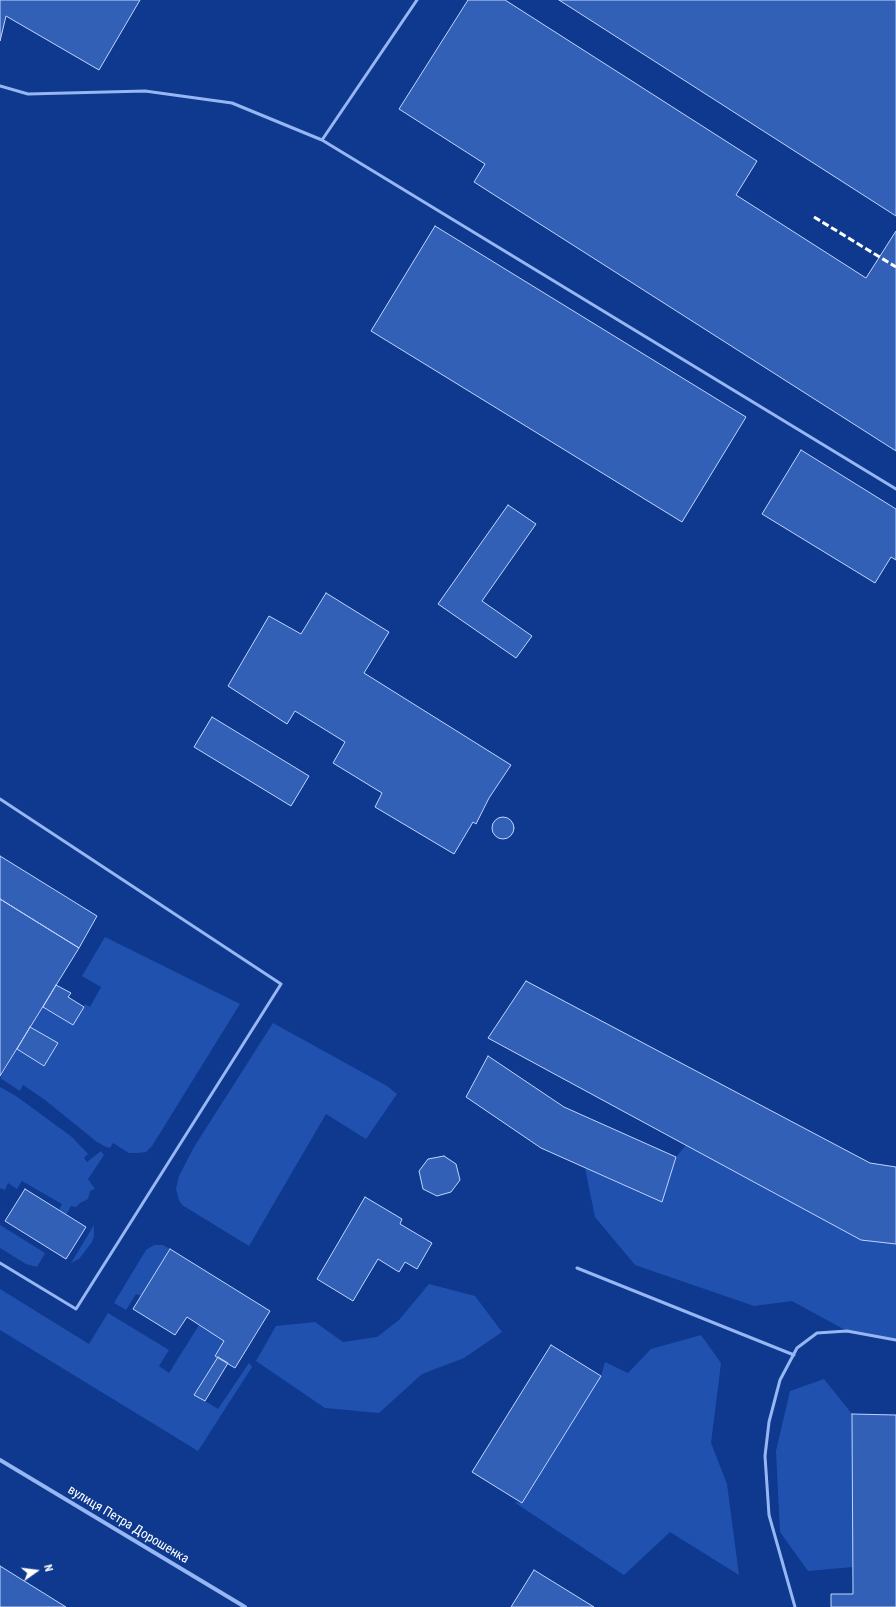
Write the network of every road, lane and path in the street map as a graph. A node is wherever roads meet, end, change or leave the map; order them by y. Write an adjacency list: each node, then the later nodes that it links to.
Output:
1 (417, 0): 3 (lane)
2 (0, 86): 3 (lane)
3 (322, 140): 4 (lane)
4 (896, 489)
5 (0, 799): 6 (lane)
6 (0, 1263)
7 (577, 1268): 9 (lane)
8 (896, 1340): 9 (lane)
9 (794, 1355): 12 (lane)
10 (0, 1460): 11 (street, вулиця Петра Дорошенка)
11 (245, 1607)
12 (795, 1607)

